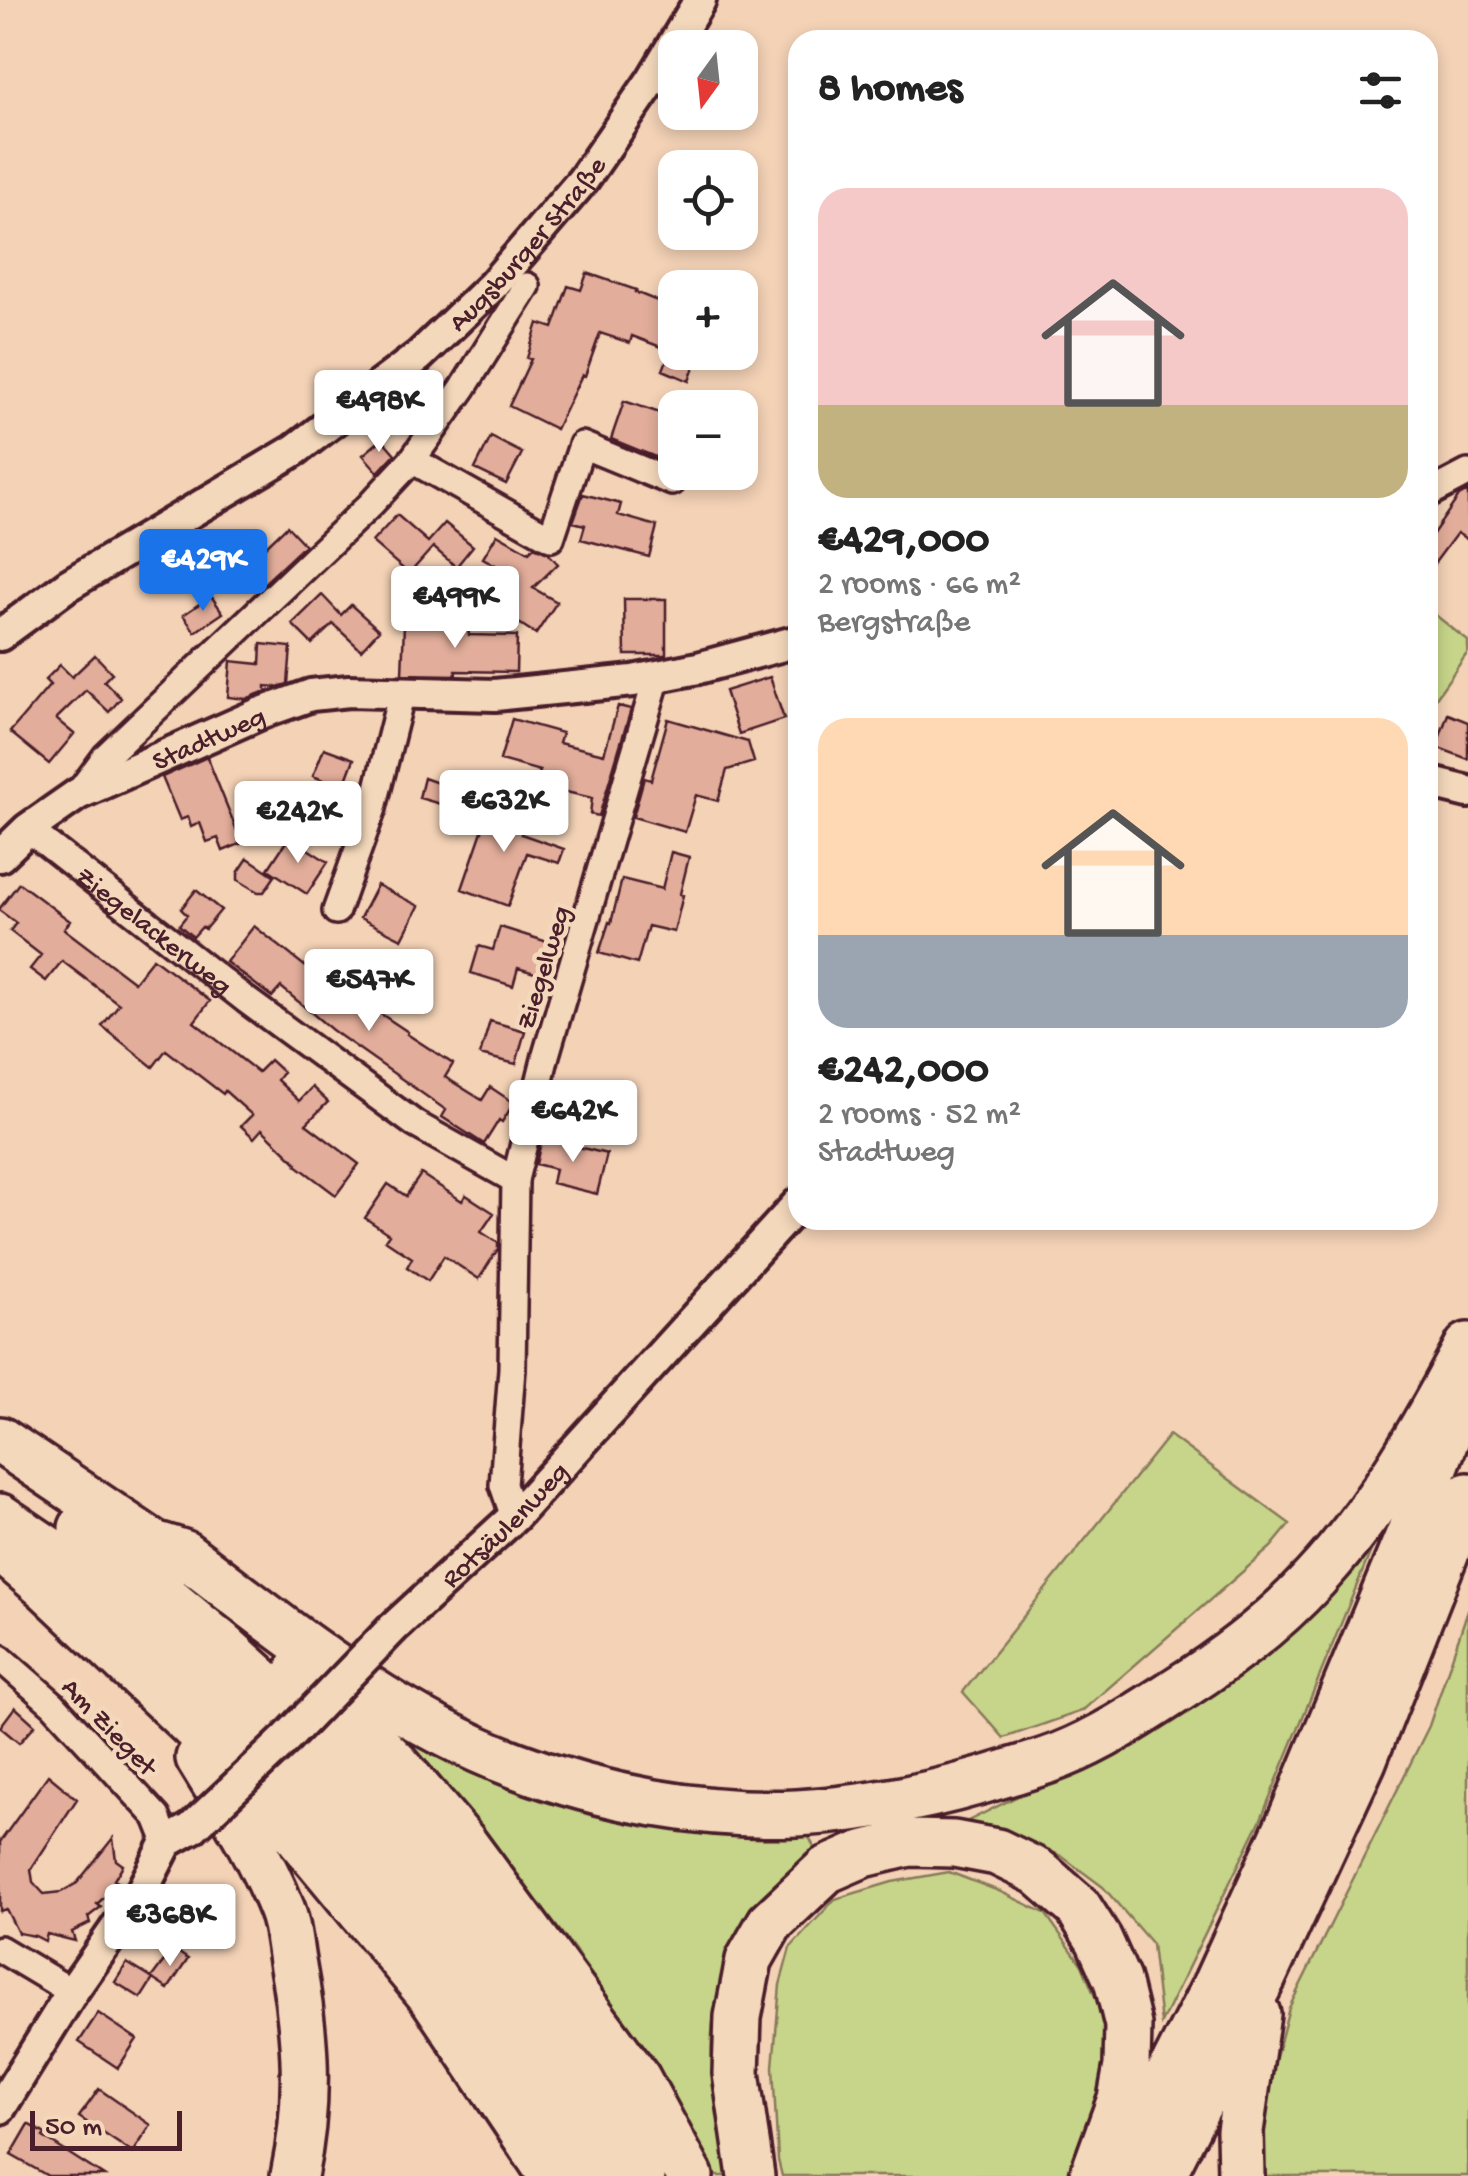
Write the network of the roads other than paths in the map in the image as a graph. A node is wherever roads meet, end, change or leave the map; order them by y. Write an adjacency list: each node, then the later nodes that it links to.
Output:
1 (700, 0): 7 (street, Augsburger Straße)
2 (527, 286): 3 (street)
3 (412, 460): 5 (street); 13 (street)
4 (1468, 473): 6 (street)
5 (658, 476)
6 (1438, 489)
7 (0, 635)
8 (788, 644): 9 (street, Stadtweg)
9 (656, 677): 10 (street, Stadtweg); 17 (street, Ziegelweg)
10 (402, 692): 13 (street, Stadtweg); 16 (street)
11 (1438, 784): 12 (street)
12 (1468, 792)
13 (78, 794): 14 (street, Stadtweg)
14 (28, 830): 15 (street); 17 (street, Ziegelackerweg)
15 (0, 856)
16 (336, 910)
17 (515, 1180): 24 (street, Ziegelweg)
18 (788, 1215): 24 (street, Rotsäulenweg)
19 (1468, 1346): 26 (highway)
20 (1468, 1378): 42 (highway)
21 (0, 1440): 26 (highway)
22 (0, 1465): 38 (highway)
23 (1468, 1496): 32 (highway)
24 (514, 1517): 30 (street, Rotsäulenweg, bridge)
25 (0, 1518): 37 (highway)
26 (154, 1544): 39 (highway)
27 (0, 1548): 29 (highway)
28 (0, 1658): 30 (street, Am Zieget)
29 (165, 1701): 35 (highway); 36 (highway)
30 (180, 1835): 33 (street, Rotsäulenweg)
31 (0, 1949): 33 (street)
32 (1262, 1979): 43 (highway); 44 (highway)
33 (72, 1992): 34 (street, Rotsäulenweg)
34 (0, 2108)
35 (294, 2176)
36 (552, 2176)
37 (595, 2176)
38 (642, 2176)
39 (690, 2176)
40 (751, 2176): 41 (highway)
41 (1093, 2176)
42 (1117, 2176)
43 (1162, 2176)
44 (1241, 2176)

